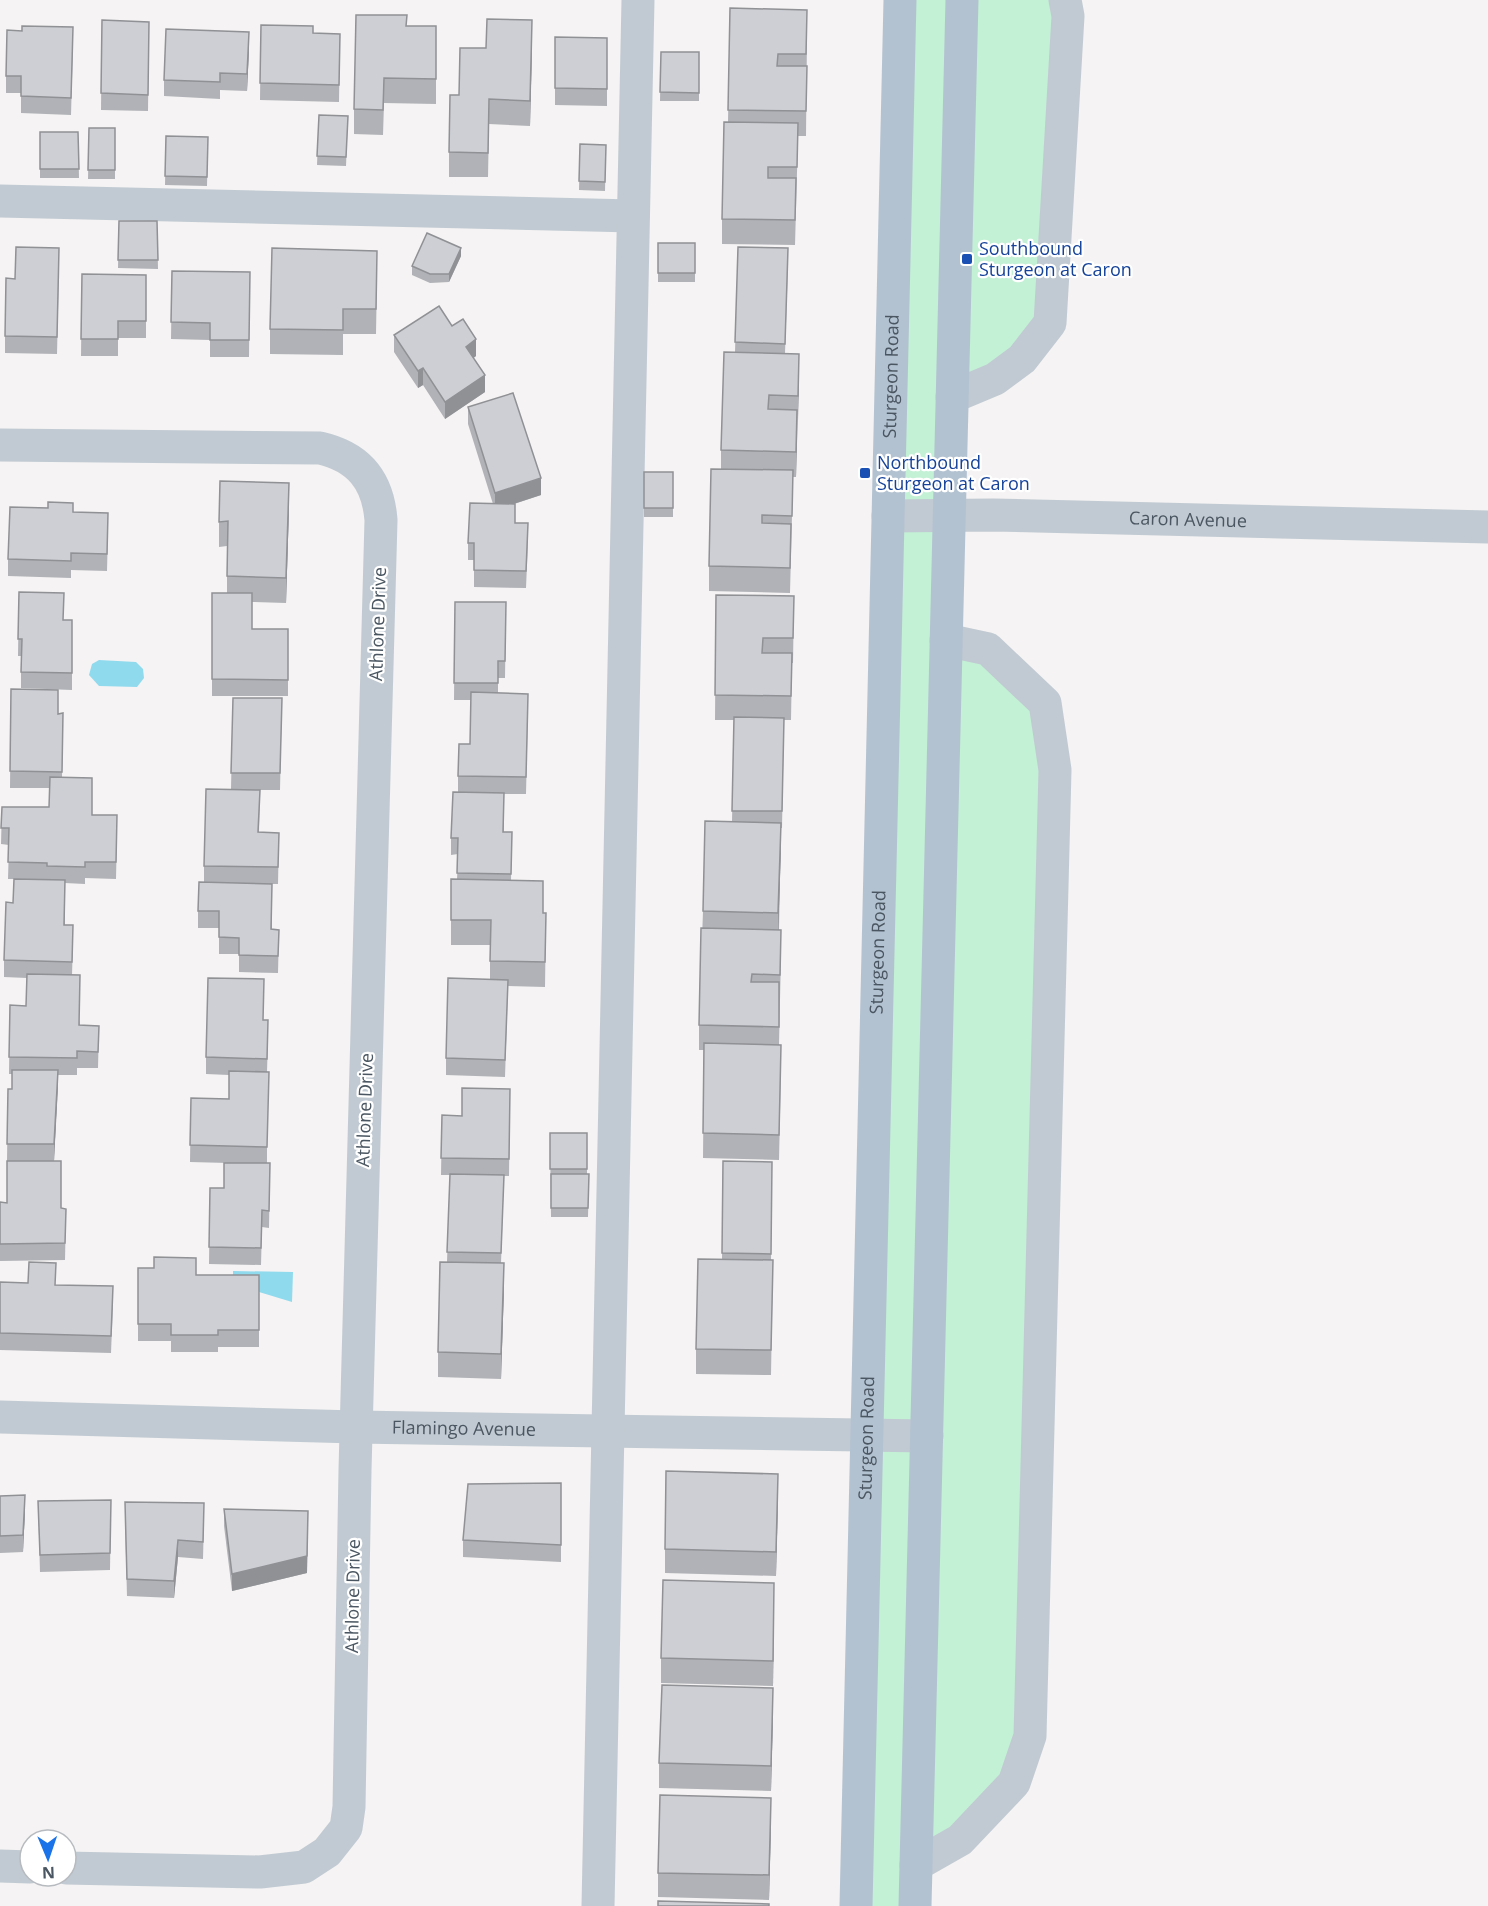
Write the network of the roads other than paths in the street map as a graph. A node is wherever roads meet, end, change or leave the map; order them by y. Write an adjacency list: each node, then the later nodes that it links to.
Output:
1 (639, 0): 6 (street)
2 (900, 0): 9 (main road, Sturgeon Road)
3 (962, 0): 7 (main road)
4 (1065, 0): 7 (street)
5 (0, 201): 6 (street)
6 (633, 216): 15 (street)
7 (952, 397): 10 (main road)
8 (0, 445): 14 (street, Athlone Drive)
9 (888, 516): 10 (street, Caron Avenue); 16 (main road, Sturgeon Road)
10 (949, 516): 11 (street, Caron Avenue); 12 (main road)
11 (1488, 526)
12 (946, 640): 17 (main road); 18 (street)
13 (0, 1417): 14 (street, Flamingo Avenue)
14 (356, 1427): 15 (street, Flamingo Avenue); 21 (street, Athlone Drive)
15 (607, 1432): 16 (street, Flamingo Avenue); 22 (street)
16 (867, 1436): 17 (street, Flamingo Avenue); 23 (main road, Sturgeon Road)
17 (927, 1436): 18 (main road)
18 (916, 1865): 24 (main road)
19 (0, 1866): 20 (street)
20 (18, 1867)
21 (78, 1868)
22 (598, 1906)
23 (856, 1906)
24 (915, 1906)

